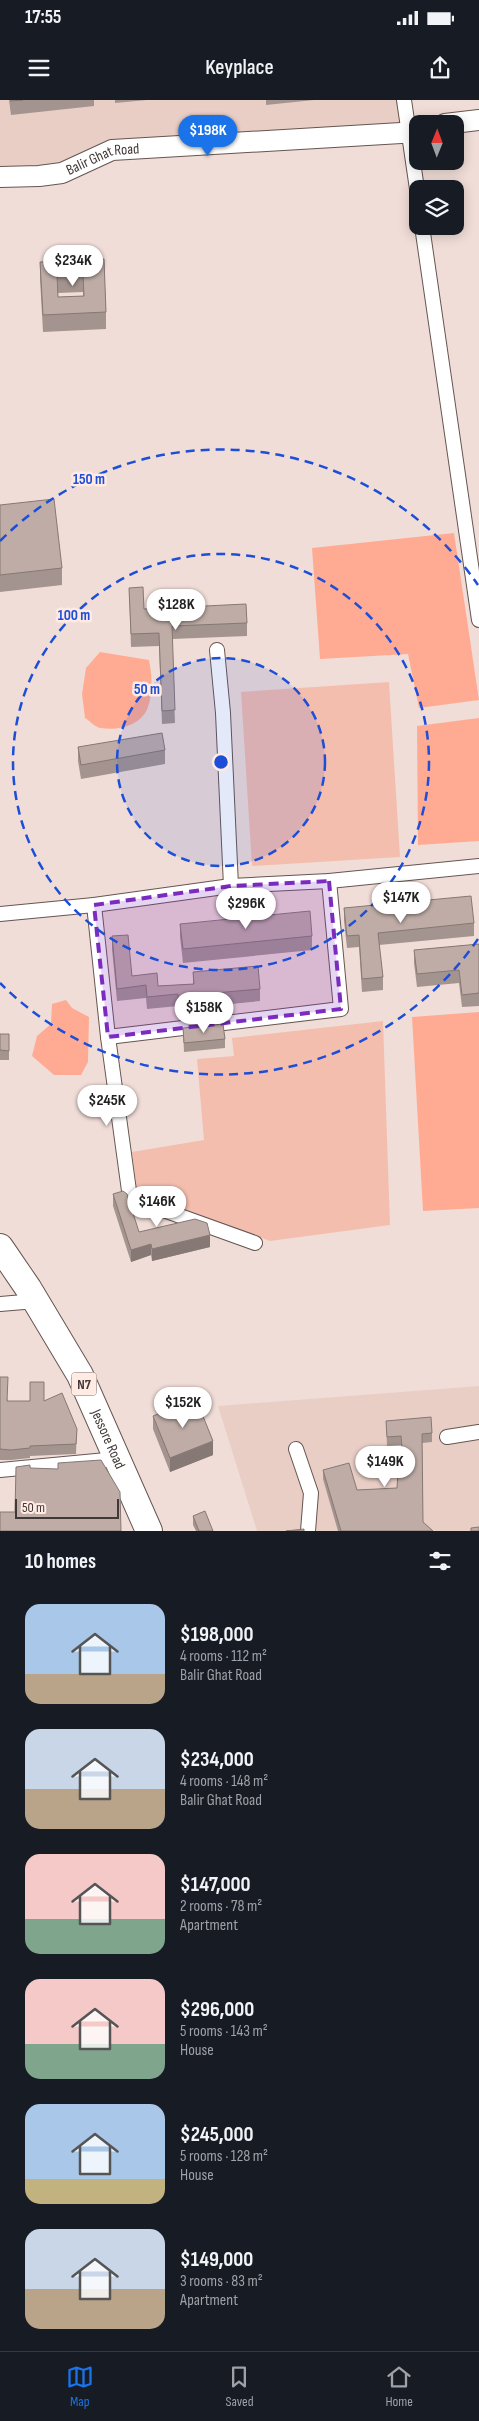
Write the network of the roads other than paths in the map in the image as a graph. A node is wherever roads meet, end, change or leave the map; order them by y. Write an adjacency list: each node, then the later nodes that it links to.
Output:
1 (404, 100): 2 (street)
2 (409, 117)
3 (479, 120): 4 (street)
4 (464, 122)
5 (479, 126): 6 (street)
6 (464, 127)
7 (409, 130): 9 (street, Balir Ghat Road)
8 (409, 130): 10 (street, Balir Ghat Road)
9 (0, 171)
10 (0, 177)
11 (423, 235): 12 (street)
12 (479, 620)
13 (217, 650): 16 (street)
14 (479, 866): 15 (street)
15 (329, 881): 16 (street); 19 (street)
16 (231, 886): 17 (street)
17 (94, 905): 18 (street); 19 (street)
18 (0, 914)
19 (108, 1037): 20 (street)
20 (256, 1243)
21 (0, 1247): 22 (highway, Jessore Road / N7)
22 (36, 1301): 23 (street); 27 (highway, Jessore Road / N7)
23 (0, 1304)
24 (479, 1432): 25 (street)
25 (447, 1437)
26 (296, 1449): 30 (street)
27 (117, 1459): 28 (street); 29 (highway, Jessore Road / N7)
28 (0, 1470)
29 (149, 1531)
30 (308, 1531)

